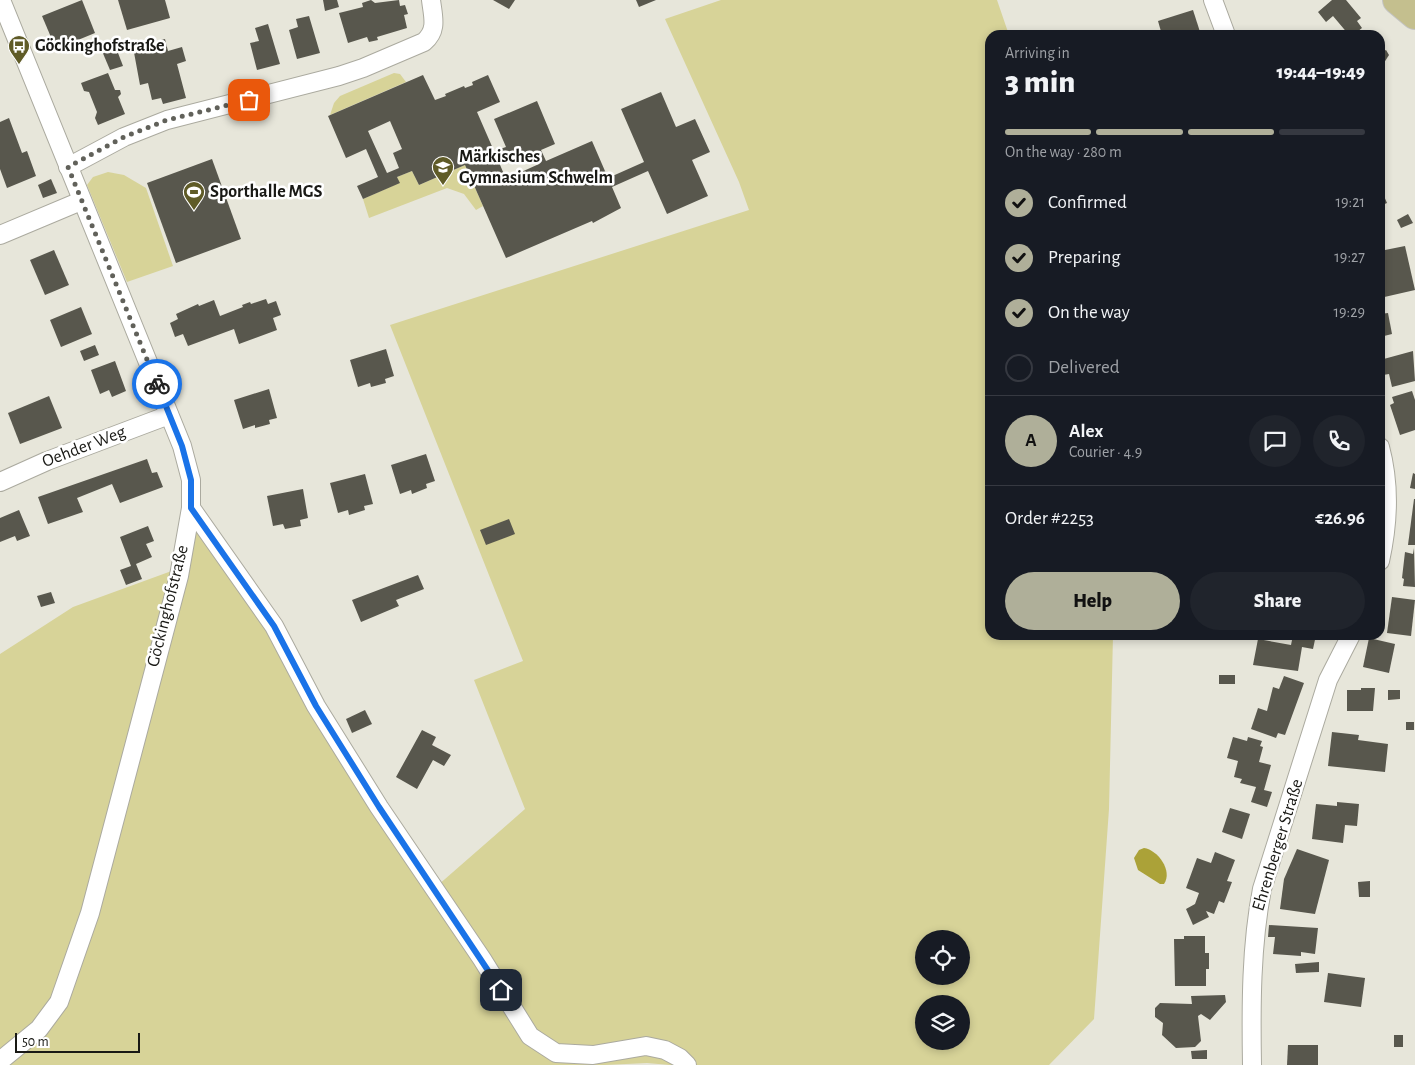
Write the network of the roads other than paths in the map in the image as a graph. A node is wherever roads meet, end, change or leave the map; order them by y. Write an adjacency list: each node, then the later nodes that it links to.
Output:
1 (1, 0): 7 (street, Göckinghofstraße)
2 (430, 0): 7 (street)
3 (1213, 0): 6 (street)
4 (1397, 0): 5 (main road)
5 (1415, 15)
6 (1224, 30)
7 (68, 167): 8 (street, Göckinghofstraße)
8 (81, 201): 9 (street); 10 (street, Göckinghofstraße)
9 (0, 235)
10 (169, 415): 12 (street, Oehder Weg); 13 (street, Göckinghofstraße)
11 (1385, 479): 14 (street)
12 (0, 482)
13 (191, 508): 16 (street, Göckinghofstraße); 17 (street)
14 (1385, 530)
15 (1348, 640): 18 (street, Ehrenberger Straße)
16 (0, 1061)
17 (687, 1065)
18 (1252, 1065)

